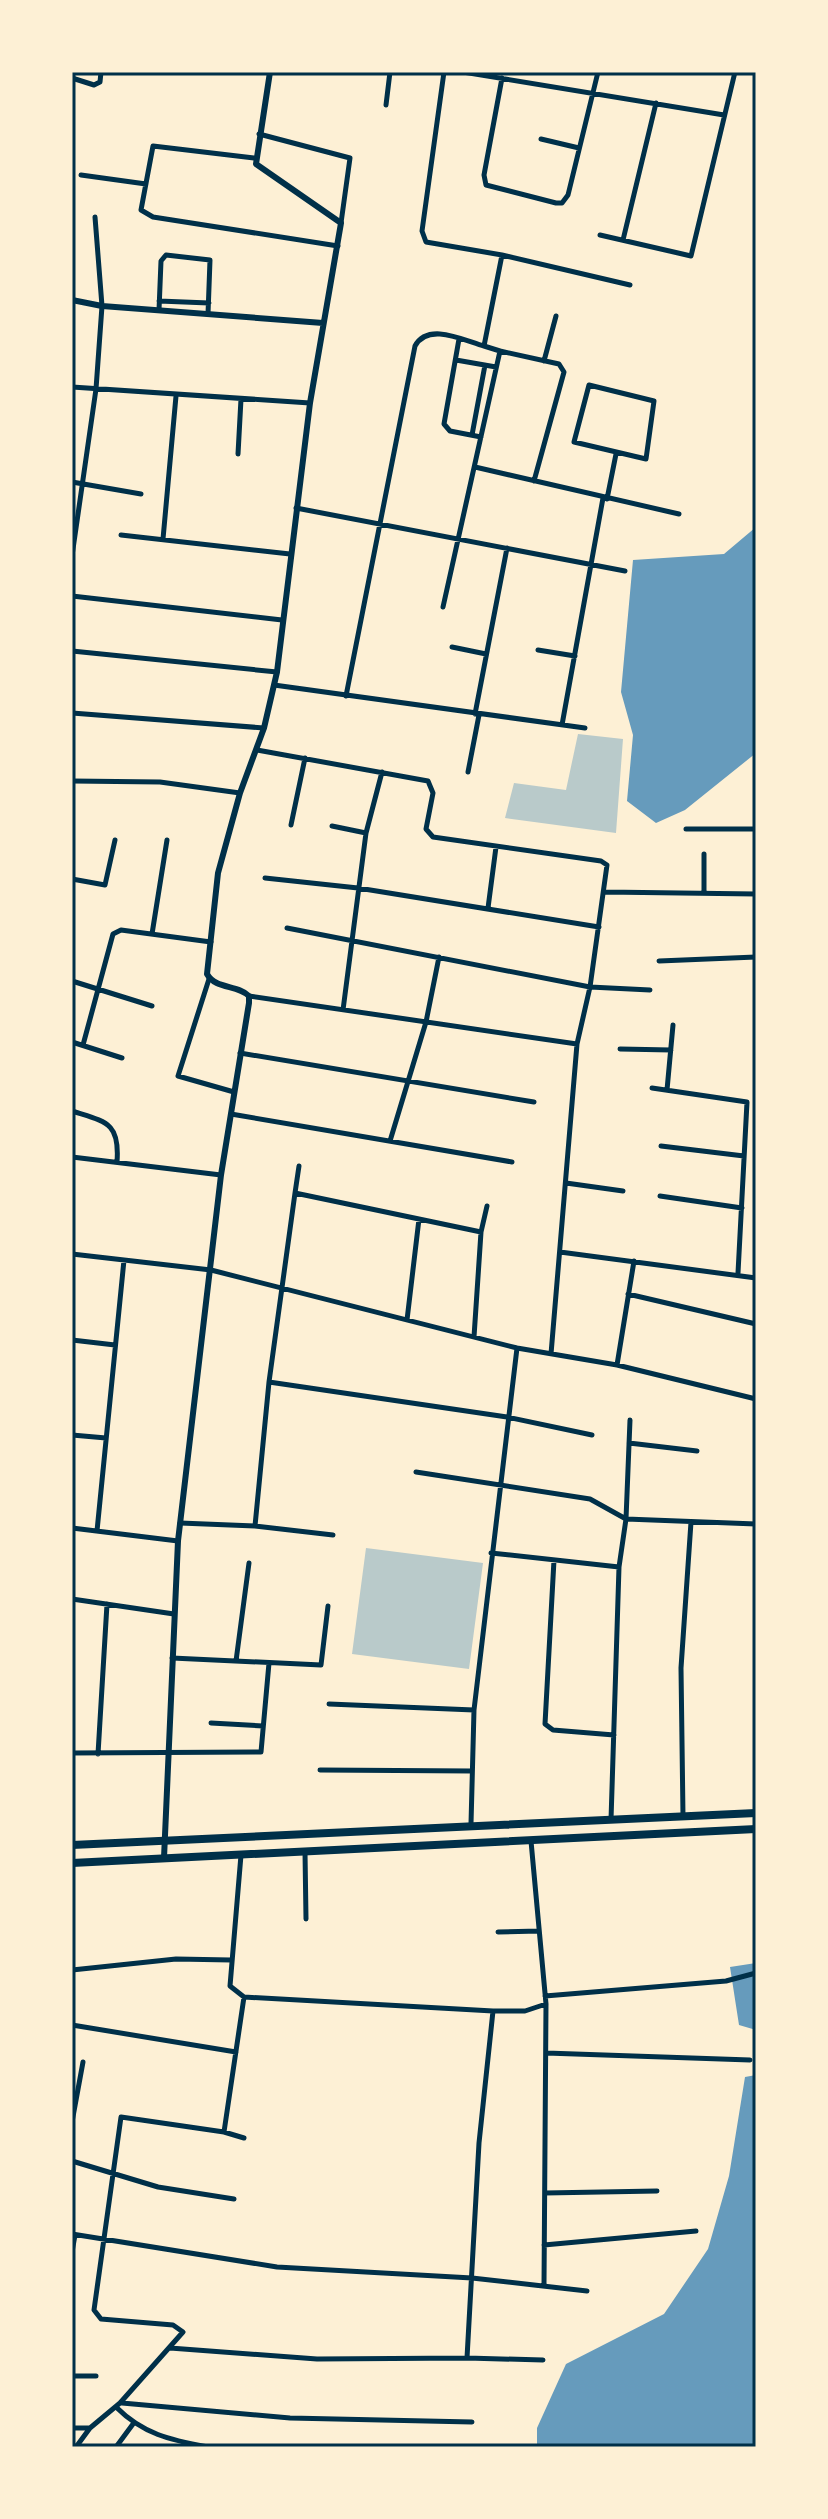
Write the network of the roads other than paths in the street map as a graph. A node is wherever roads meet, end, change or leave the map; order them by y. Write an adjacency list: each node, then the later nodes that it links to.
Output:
1 (101, 72): 8 (street)
2 (270, 72): 14 (street)
3 (390, 72): 12 (street)
4 (444, 72): 25 (street)
5 (463, 72): 9 (street)
6 (598, 72): 10 (street)
7 (735, 72): 13 (street)
8 (72, 78)
9 (502, 78): 10 (street); 16 (street)
10 (593, 92): 11 (street); 16 (street)
11 (656, 103): 13 (street); 23 (street)
12 (386, 105)
13 (724, 115): 23 (street)
14 (259, 134): 17 (street); 21 (street)
15 (541, 139): 16 (street)
16 (579, 148)
17 (254, 158): 19 (street); 21 (street)
18 (81, 175): 19 (street)
19 (146, 184): 24 (street)
20 (95, 217): 30 (street)
21 (341, 223): 24 (street)
22 (600, 235): 23 (street)
23 (623, 240)
24 (338, 246): 34 (street)
25 (502, 255): 26 (street); 36 (street)
26 (630, 285)
27 (72, 300): 30 (street)
28 (159, 301): 29 (street); 29 (street); 31 (street)
29 (209, 303): 32 (street)
30 (102, 306): 31 (street); 43 (street)
31 (159, 310): 32 (street)
32 (208, 314): 34 (street)
33 (556, 316): 39 (street)
34 (323, 323): 46 (street)
35 (459, 339): 36 (street); 38 (street); 59 (street)
36 (484, 346): 37 (street)
37 (500, 351): 39 (street); 41 (street)
38 (456, 360): 40 (street); 47 (street)
39 (544, 361): 52 (street)
40 (485, 365): 41 (street); 47 (street)
41 (496, 367): 48 (street)
42 (72, 387): 43 (street)
43 (96, 389): 44 (street); 54 (street)
44 (176, 396): 45 (street); 61 (street)
45 (241, 399): 46 (street); 49 (street)
46 (310, 403): 57 (street)
47 (472, 435): 48 (street)
48 (481, 437): 51 (street)
49 (238, 454)
50 (616, 454): 50 (street); 56 (street)
51 (475, 467): 52 (street); 62 (street)
52 (534, 481): 56 (street)
53 (72, 482): 54 (street)
54 (85, 484): 55 (street); 65 (street)
55 (141, 494)
56 (605, 498): 58 (street); 66 (street)
57 (295, 507): 59 (street); 64 (street)
58 (679, 514)
59 (380, 523): 62 (street); 78 (street)
60 (121, 535): 61 (street)
61 (163, 539): 64 (street)
62 (459, 539): 63 (street); 69 (street)
63 (507, 548): 66 (street); 74 (street)
64 (290, 554): 70 (street)
65 (72, 556)
66 (591, 564): 67 (street); 75 (street)
67 (625, 571)
68 (72, 596): 70 (street)
69 (443, 607)
70 (282, 620): 76 (street)
71 (452, 647): 74 (street)
72 (538, 650): 75 (street)
73 (72, 651): 76 (street)
74 (486, 654): 80 (street)
75 (575, 656): 81 (street)
76 (277, 672): 77 (street)
77 (274, 685): 78 (street); 82 (street)
78 (346, 696): 80 (street)
79 (72, 713): 82 (street)
80 (477, 714): 81 (street); 87 (street)
81 (562, 725): 83 (street)
82 (264, 728): 84 (street)
83 (585, 728)
84 (257, 750): 85 (street); 89 (street)
85 (305, 758): 86 (street); 90 (street)
86 (382, 772): 94 (street); 97 (street)
87 (468, 772)
88 (72, 781): 89 (street)
89 (240, 793): 110 (street)
90 (291, 825)
91 (332, 826): 94 (street)
92 (686, 829): 93 (street)
93 (756, 829)
94 (366, 833): 101 (street)
95 (115, 840): 100 (street)
96 (167, 840): 108 (street)
97 (496, 847): 102 (street); 105 (street)
98 (704, 854): 103 (street)
99 (265, 878): 101 (street)
100 (72, 879)
101 (358, 888): 105 (street); 109 (street)
102 (605, 892): 103 (street); 106 (street)
103 (704, 893): 104 (street)
104 (756, 894)
105 (488, 908): 106 (street)
106 (599, 927): 116 (street)
107 (287, 928): 109 (street)
108 (152, 934): 110 (street); 117 (street)
109 (352, 941): 111 (street); 121 (street)
110 (212, 942): 114 (street)
111 (439, 957): 116 (street); 122 (street)
112 (756, 957): 113 (street)
113 (659, 961)
114 (209, 979): 119 (street); 134 (street)
115 (72, 981): 117 (street)
116 (590, 987): 118 (street); 125 (street)
117 (96, 988): 120 (street); 126 (street)
118 (650, 990)
119 (249, 996): 121 (street); 129 (street)
120 (152, 1006)
121 (343, 1010): 122 (street)
122 (426, 1022): 125 (street); 131 (street)
123 (673, 1025): 128 (street)
124 (72, 1042): 126 (street)
125 (577, 1044): 146 (street)
126 (83, 1045): 130 (street)
127 (620, 1049): 128 (street)
128 (671, 1050): 133 (street)
129 (240, 1053): 131 (street); 134 (street)
130 (122, 1058)
131 (409, 1080): 135 (street); 138 (street)
132 (652, 1088): 133 (street)
133 (667, 1090): 140 (street)
134 (234, 1092): 137 (street)
135 (534, 1102)
136 (72, 1111): 142 (street)
137 (231, 1114): 138 (street); 145 (street)
138 (390, 1141): 143 (street)
139 (661, 1146): 140 (street)
140 (744, 1156): 151 (street)
141 (72, 1157): 142 (street)
142 (117, 1162): 145 (street)
143 (512, 1162)
144 (299, 1166): 148 (street)
145 (221, 1175): 158 (street)
146 (566, 1183): 147 (street); 154 (street)
147 (623, 1191)
148 (295, 1193): 152 (street); 161 (street)
149 (660, 1196): 151 (street)
150 (487, 1206): 153 (street)
151 (742, 1208): 159 (street)
152 (419, 1219): 153 (street); 163 (street)
153 (481, 1232): 165 (street)
154 (560, 1252): 157 (street); 169 (street)
155 (72, 1254): 156 (street)
156 (124, 1260): 158 (street); 167 (street)
157 (634, 1261): 159 (street); 162 (street)
158 (211, 1270): 161 (street); 184 (street)
159 (738, 1273): 160 (street)
160 (756, 1278)
161 (282, 1287): 163 (street); 171 (street)
162 (628, 1294): 164 (street); 170 (street)
163 (407, 1320): 165 (street)
164 (756, 1324)
165 (474, 1337): 168 (street)
166 (72, 1340): 167 (street)
167 (115, 1345): 177 (street)
168 (517, 1348): 169 (street); 173 (street)
169 (551, 1354): 170 (street)
170 (617, 1365): 172 (street)
171 (269, 1382): 173 (street); 186 (street)
172 (756, 1399)
173 (507, 1417): 176 (street); 181 (street)
174 (630, 1420): 178 (street)
175 (72, 1435): 177 (street)
176 (592, 1435)
177 (106, 1438): 188 (street)
178 (629, 1443): 179 (street); 182 (street)
179 (697, 1451)
180 (416, 1472): 181 (street)
181 (499, 1486): 182 (street); 191 (street)
182 (626, 1519): 183 (street); 194 (street)
183 (691, 1522): 185 (street); 213 (street)
184 (180, 1523): 186 (street); 190 (street)
185 (756, 1524)
186 (255, 1526): 189 (street)
187 (72, 1528): 188 (street)
188 (97, 1531): 190 (street)
189 (333, 1535)
190 (178, 1541): 198 (street)
191 (491, 1553): 192 (street); 203 (street)
192 (554, 1560): 194 (street); 206 (street)
193 (249, 1563): 200 (street)
194 (619, 1567): 206 (street)
195 (72, 1599): 196 (street)
196 (107, 1604): 198 (street); 208 (street)
197 (328, 1606): 201 (street)
198 (174, 1614): 199 (street)
199 (172, 1658): 200 (street); 209 (street)
200 (236, 1661): 201 (street)
201 (269, 1663): 205 (street)
202 (329, 1704): 203 (street)
203 (474, 1710): 211 (street)
204 (211, 1723): 205 (street)
205 (263, 1726): 209 (street)
206 (614, 1735): 214 (street)
207 (72, 1753): 208 (street)
208 (98, 1754): 209 (street)
209 (168, 1754): 218 (street)
210 (320, 1770): 211 (street)
211 (472, 1771): 215 (street)
212 (756, 1813): 213 (main road)
213 (683, 1817): 214 (main road)
214 (611, 1820): 215 (main road)
215 (471, 1824): 218 (main road)
216 (756, 1829): 217 (main road)
217 (530, 1840): 220 (main road); 225 (street)
218 (164, 1842): 219 (main road); 222 (street)
219 (72, 1845)
220 (305, 1852): 221 (main road); 224 (street)
221 (241, 1855): 222 (main road); 227 (street)
222 (164, 1858): 223 (main road)
223 (72, 1863)
224 (306, 1919)
225 (539, 1931): 226 (street); 230 (street)
226 (498, 1932)
227 (231, 1960): 228 (street); 231 (street)
228 (72, 1970)
229 (756, 1973): 230 (street)
230 (545, 1996): 232 (street)
231 (244, 1997): 233 (street); 235 (street)
232 (546, 2004): 233 (street); 236 (street)
233 (493, 2011): 252 (street)
234 (72, 2025): 235 (street)
235 (236, 2052): 240 (street)
236 (546, 2053): 237 (street); 245 (street)
237 (750, 2060)
238 (83, 2062): 239 (street)
239 (72, 2122)
240 (224, 2132): 241 (street); 243 (street)
241 (244, 2138)
242 (72, 2161): 243 (street)
243 (112, 2171): 246 (street); 249 (street)
244 (657, 2191): 245 (street)
245 (545, 2193): 250 (street)
246 (234, 2199)
247 (696, 2231): 250 (street)
248 (73, 2235): 249 (street); 251 (street)
249 (102, 2239): 252 (street); 255 (street)
250 (544, 2245): 253 (street)
251 (72, 2252)
252 (472, 2278): 253 (street); 256 (street)
253 (544, 2285): 254 (street)
254 (587, 2291)
255 (170, 2348): 256 (street); 260 (street)
256 (467, 2358): 257 (street)
257 (543, 2360)
258 (72, 2376): 259 (street)
259 (96, 2376)
260 (118, 2405): 261 (street); 262 (street); 264 (street)
261 (472, 2422)
262 (133, 2424): 266 (street); 267 (street)
263 (72, 2428): 264 (street)
264 (90, 2428): 265 (street)
265 (76, 2447)
266 (116, 2447)
267 (208, 2447)

